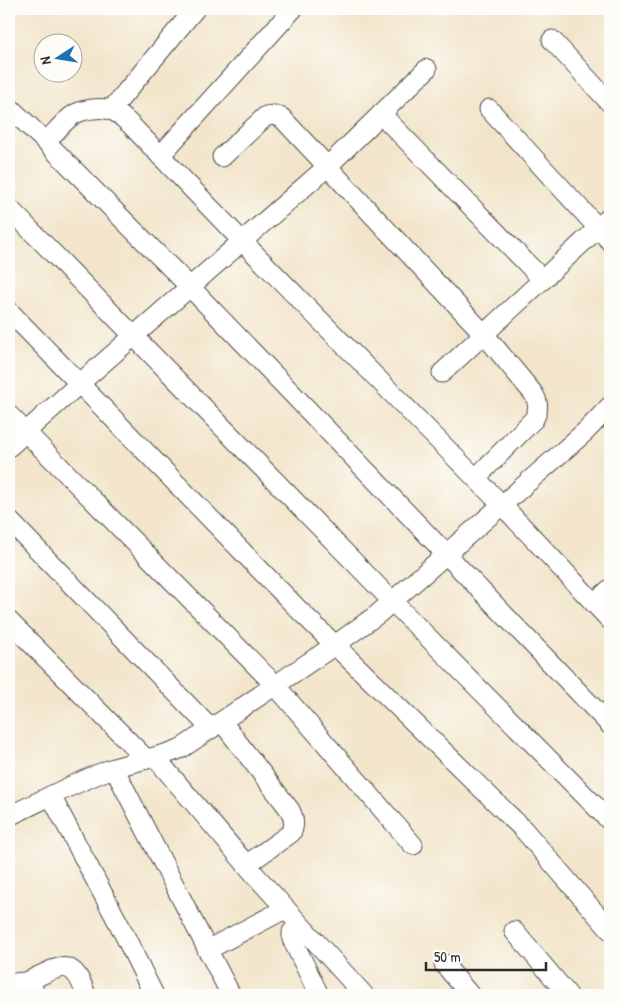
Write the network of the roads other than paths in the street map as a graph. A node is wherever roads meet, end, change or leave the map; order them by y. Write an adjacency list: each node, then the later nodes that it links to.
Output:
1 (195, 9): 8 (street)
2 (293, 9): 11 (street)
3 (552, 40): 5 (street)
4 (426, 69): 9 (street)
5 (610, 104)
6 (9, 107): 10 (street)
7 (489, 109): 15 (street)
8 (111, 110): 10 (street); 11 (street)
9 (381, 114): 13 (street); 17 (street)
10 (46, 142): 18 (street)
11 (160, 156): 16 (street)
12 (222, 157): 13 (street)
13 (328, 166): 16 (street); 20 (street)
14 (9, 208): 21 (street)
15 (606, 229): 17 (street)
16 (242, 242): 18 (street); 28 (street)
17 (542, 280): 20 (street)
18 (190, 287): 21 (street); 31 (street)
19 (9, 311): 23 (street)
20 (484, 334): 22 (street); 28 (street)
21 (134, 336): 23 (street); 33 (street)
22 (442, 373)
23 (79, 384): 26 (street); 37 (street)
24 (610, 406): 29 (street)
25 (9, 414): 26 (street)
26 (26, 432): 27 (street); 38 (street)
27 (9, 447)
28 (476, 478): 29 (street)
29 (502, 505): 31 (street); 34 (street)
30 (9, 520): 40 (street)
31 (446, 554): 33 (street); 39 (street)
32 (610, 589): 34 (street)
33 (392, 601): 37 (street); 45 (street)
34 (594, 603): 35 (street)
35 (610, 620)
36 (9, 621): 41 (street)
37 (335, 645): 38 (street); 50 (street)
38 (275, 685): 40 (street); 46 (street)
39 (610, 725)
40 (216, 726): 41 (street); 47 (street)
41 (151, 758): 42 (street); 47 (street)
42 (114, 768): 43 (street); 52 (street)
43 (51, 796): 44 (street); 56 (street)
44 (9, 816)
45 (610, 821)
46 (413, 845)
47 (246, 865): 48 (street)
48 (286, 909): 49 (street); 52 (street)
49 (299, 924): 58 (street); 59 (street)
50 (610, 930)
51 (514, 931): 61 (street)
52 (208, 950): 57 (street)
53 (444, 964): 60 (street)
54 (24, 987): 55 (street)
55 (86, 995)
56 (154, 995)
57 (231, 995)
58 (319, 995)
59 (364, 995)
60 (470, 995)
61 (568, 995)

